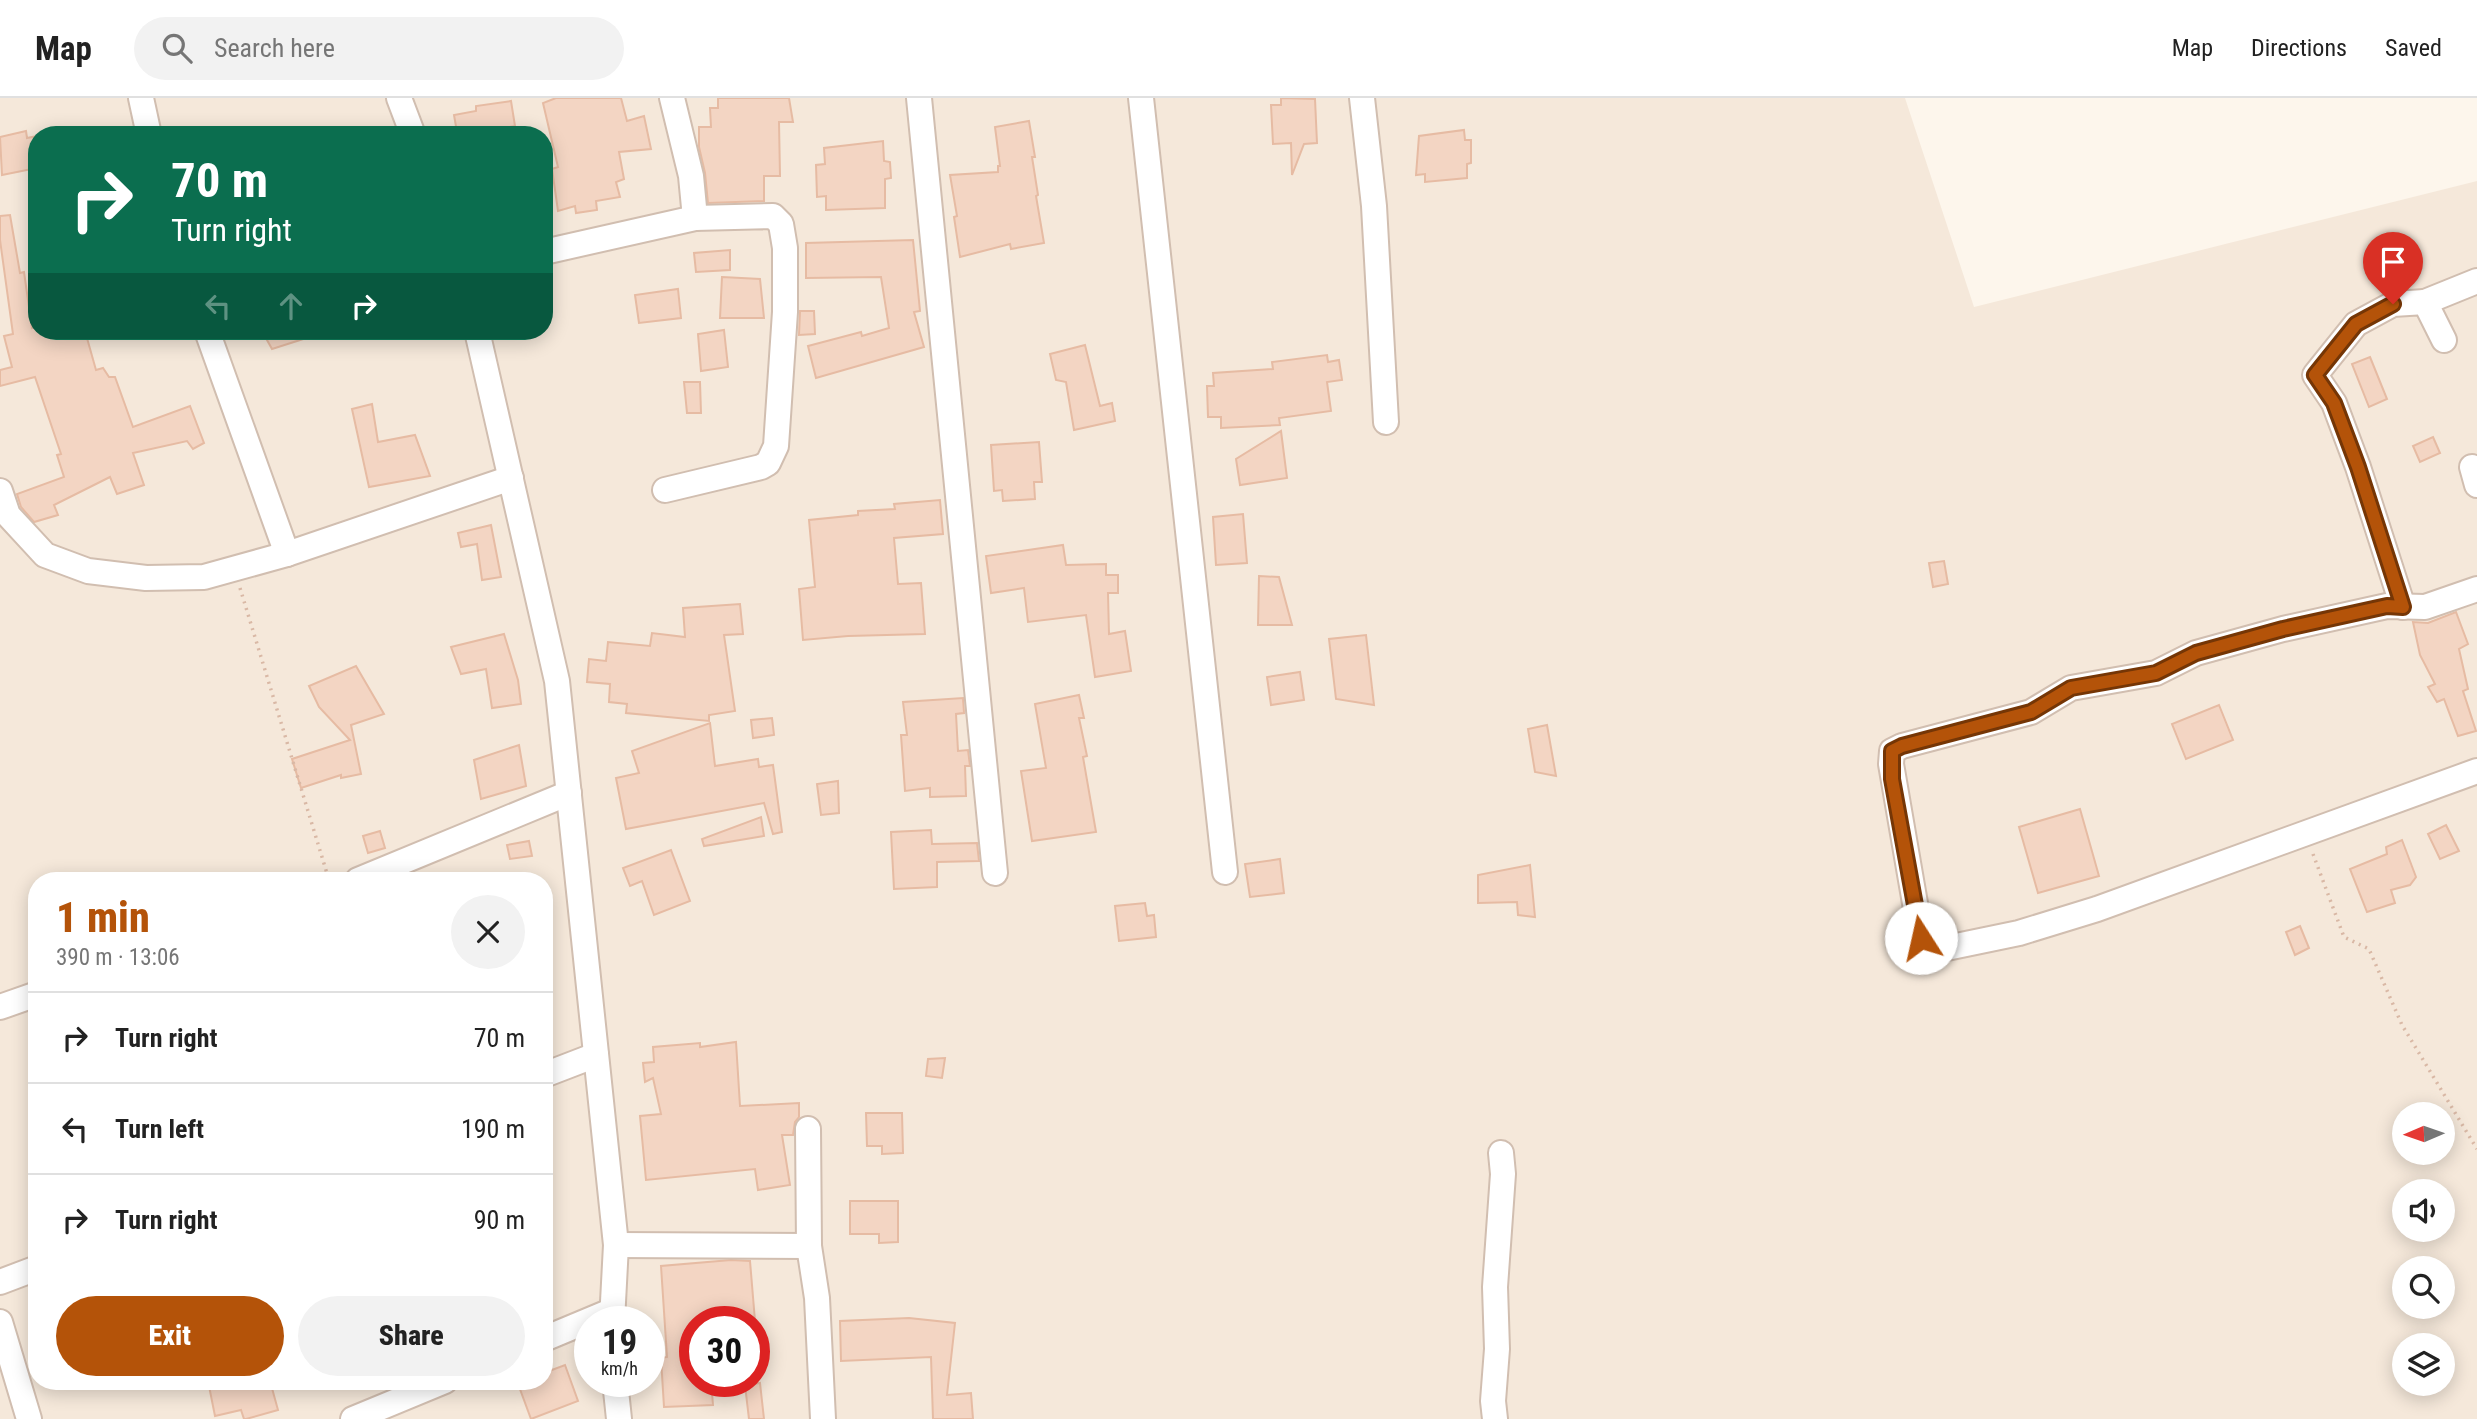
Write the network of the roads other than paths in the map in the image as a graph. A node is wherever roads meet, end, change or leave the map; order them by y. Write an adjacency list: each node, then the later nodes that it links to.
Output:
1 (141, 98): 7 (street)
2 (399, 98): 8 (street)
3 (672, 98): 9 (street)
4 (919, 98): 27 (street)
5 (1141, 98): 26 (street)
6 (1362, 98): 16 (street)
7 (147, 126)
8 (410, 126)
9 (695, 218): 10 (street); 18 (street)
10 (553, 250)
11 (2477, 281): 12 (street)
12 (2425, 302): 15 (street); 22 (street)
13 (210, 340): 20 (street)
14 (480, 340): 17 (street)
15 (2444, 340)
16 (1386, 422)
17 (511, 478): 20 (street); 24 (street)
18 (665, 490)
19 (0, 491): 20 (street)
20 (287, 554)
21 (2477, 589): 22 (street)
22 (2403, 607): 23 (street)
23 (2477, 771)
24 (569, 793): 25 (street); 30 (street)
25 (377, 872)
26 (1225, 872)
27 (995, 873)
28 (28, 997): 29 (street)
29 (0, 1007)
30 (596, 1055): 31 (street); 34 (street)
31 (553, 1072)
32 (808, 1129): 35 (street)
33 (1501, 1153): 48 (street)
34 (616, 1245): 35 (street); 38 (street)
35 (809, 1246): 47 (street)
36 (28, 1271): 37 (street)
37 (0, 1282)
38 (613, 1306)
39 (0, 1322): 44 (street)
40 (574, 1329): 41 (street)
41 (553, 1336)
42 (423, 1390): 45 (street)
43 (617, 1397): 46 (street)
44 (29, 1419)
45 (353, 1419)
46 (619, 1419)
47 (823, 1419)
48 (1495, 1419)

